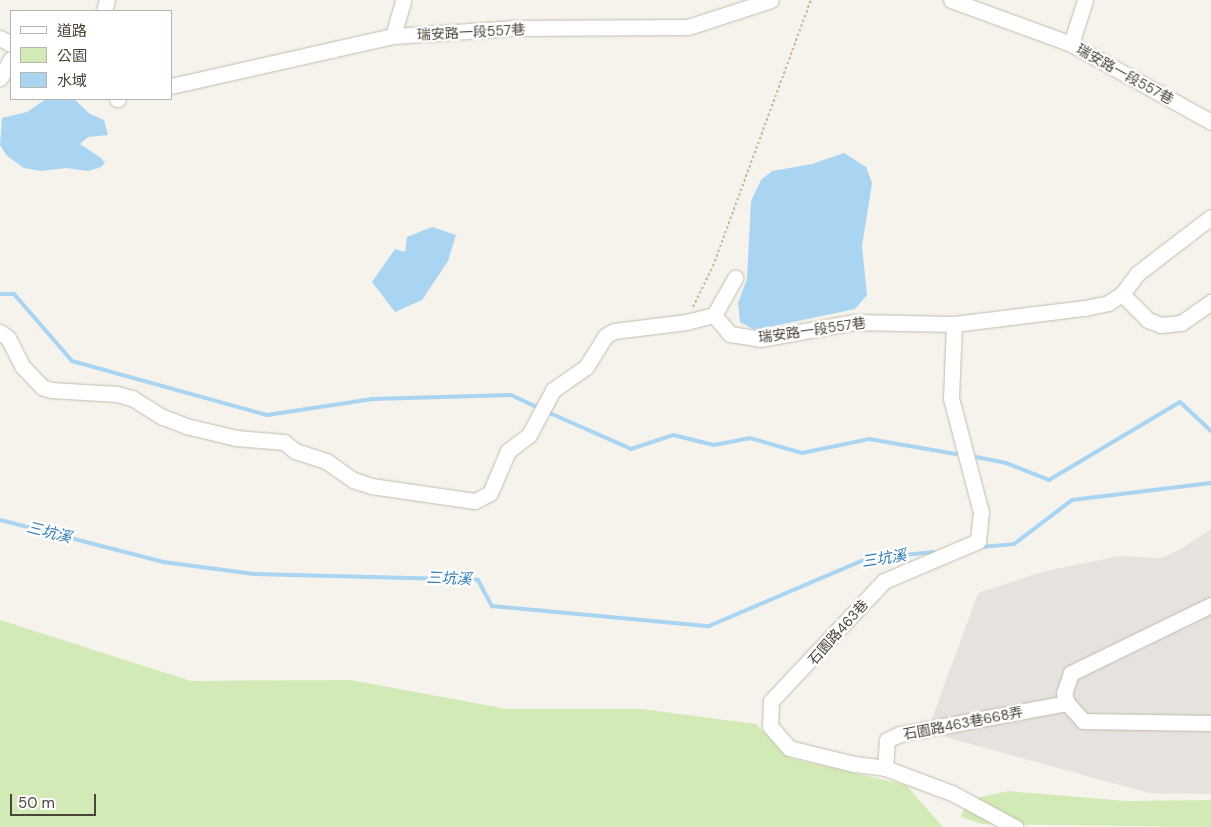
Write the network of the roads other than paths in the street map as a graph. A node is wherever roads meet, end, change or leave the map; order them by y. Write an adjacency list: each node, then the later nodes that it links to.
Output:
1 (403, 0): 5 (street)
2 (771, 0): 5 (street, 瑞安路一段557巷)
3 (951, 0): 6 (street, 瑞安路一段557巷)
4 (1085, 0): 6 (street)
5 (393, 36): 9 (street, 瑞安路一段557巷)
6 (1071, 44): 10 (street, 瑞安路一段557巷)
7 (10, 61): 8 (street)
8 (0, 78)
9 (172, 86)
10 (1211, 122)
11 (1211, 217): 13 (street)
12 (735, 278): 15 (street)
13 (1122, 294): 14 (street); 16 (street, 瑞安路一段557巷)
14 (1211, 302)
15 (714, 315): 16 (street, 瑞安路一段557巷); 17 (street)
16 (954, 324): 21 (street, 石園路463巷)
17 (0, 332)
18 (1211, 605): 19 (street)
19 (1067, 703): 20 (street); 21 (street, 石園路463巷668弄)
20 (1211, 723)
21 (885, 768): 22 (street, 石園路463巷)
22 (1014, 827)

